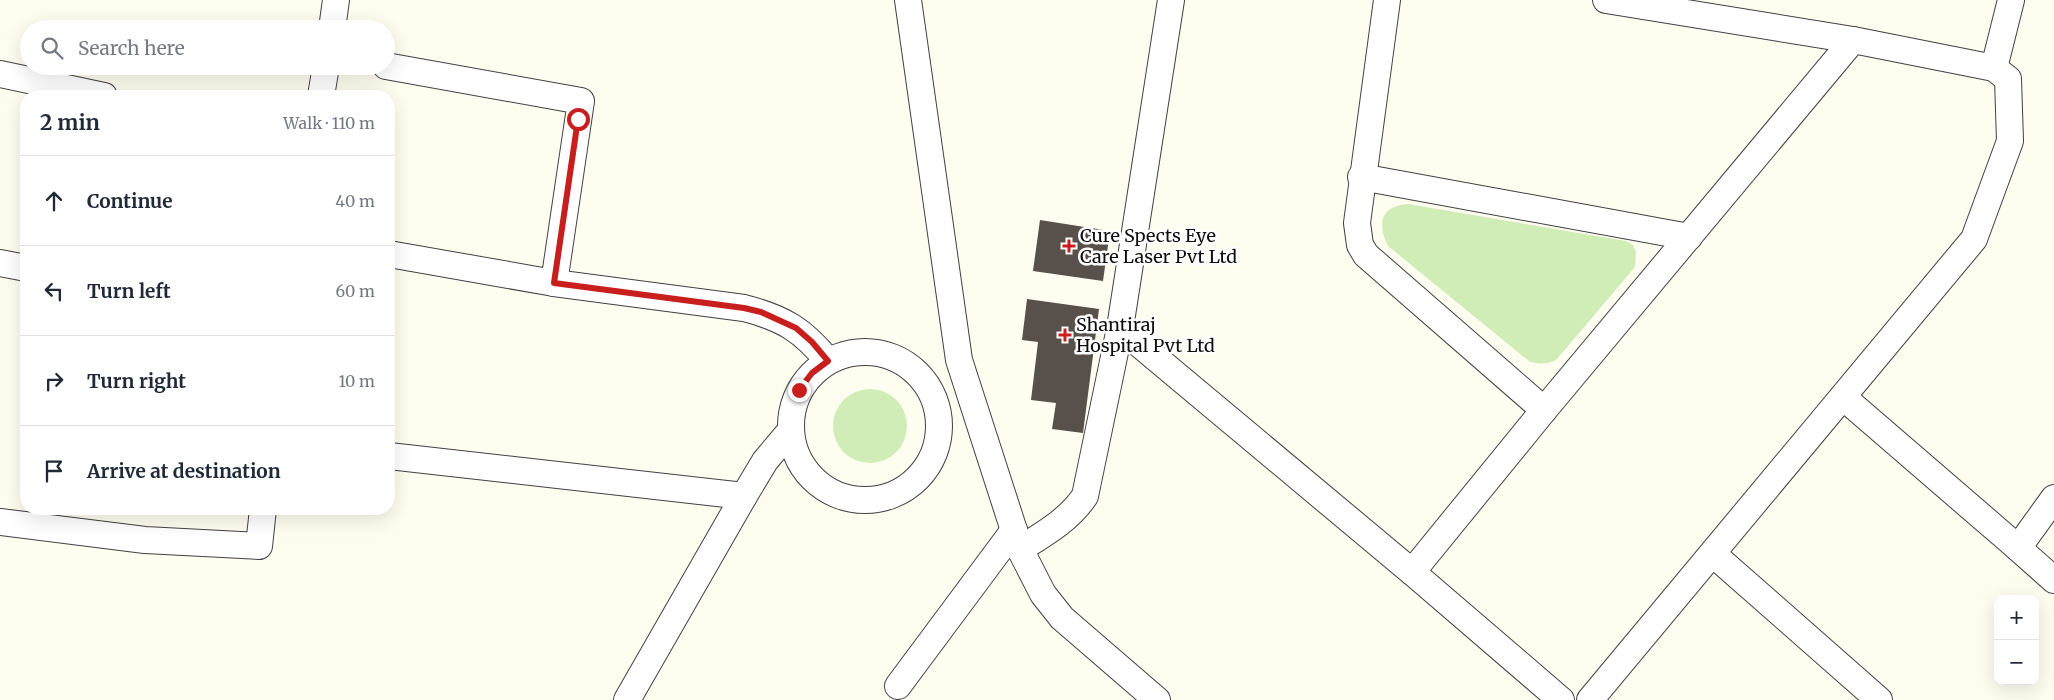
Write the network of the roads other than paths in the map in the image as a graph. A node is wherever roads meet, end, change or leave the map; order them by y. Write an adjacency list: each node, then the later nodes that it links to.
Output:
1 (336, 0): 7 (street)
2 (908, 0): 22 (street)
3 (1171, 0): 21 (street)
4 (1387, 0): 15 (street)
5 (1606, 0): 8 (street)
6 (2011, 0): 10 (street)
7 (333, 20)
8 (1853, 40): 10 (street); 16 (street)
9 (395, 68): 20 (street)
10 (1994, 68): 25 (street)
11 (0, 74): 13 (street)
12 (324, 75): 14 (street)
13 (76, 90)
14 (322, 90)
15 (1362, 178): 16 (street); 26 (street)
16 (1689, 237): 26 (street)
17 (395, 255): 20 (street)
18 (0, 263): 19 (street)
19 (20, 267)
20 (554, 283): 23 (street)
21 (1120, 328): 33 (street); 36 (street)
22 (959, 360): 24 (street); 33 (street)
23 (828, 361): 24 (street); 27 (street)
24 (927, 383): 27 (street)
25 (1843, 397): 34 (street); 35 (street)
26 (1544, 410): 36 (street)
27 (791, 430): 29 (street)
28 (395, 457): 29 (street)
29 (744, 496): 39 (street)
30 (2054, 498): 34 (street)
31 (262, 515): 32 (street)
32 (0, 522)
33 (1017, 540): 38 (street); 40 (street)
34 (2018, 548): 37 (street)
35 (1713, 554): 42 (street); 43 (street)
36 (1412, 572): 41 (street)
37 (2054, 580)
38 (898, 686)
39 (627, 700)
40 (1157, 700)
41 (1561, 700)
42 (1590, 700)
43 (1879, 700)

